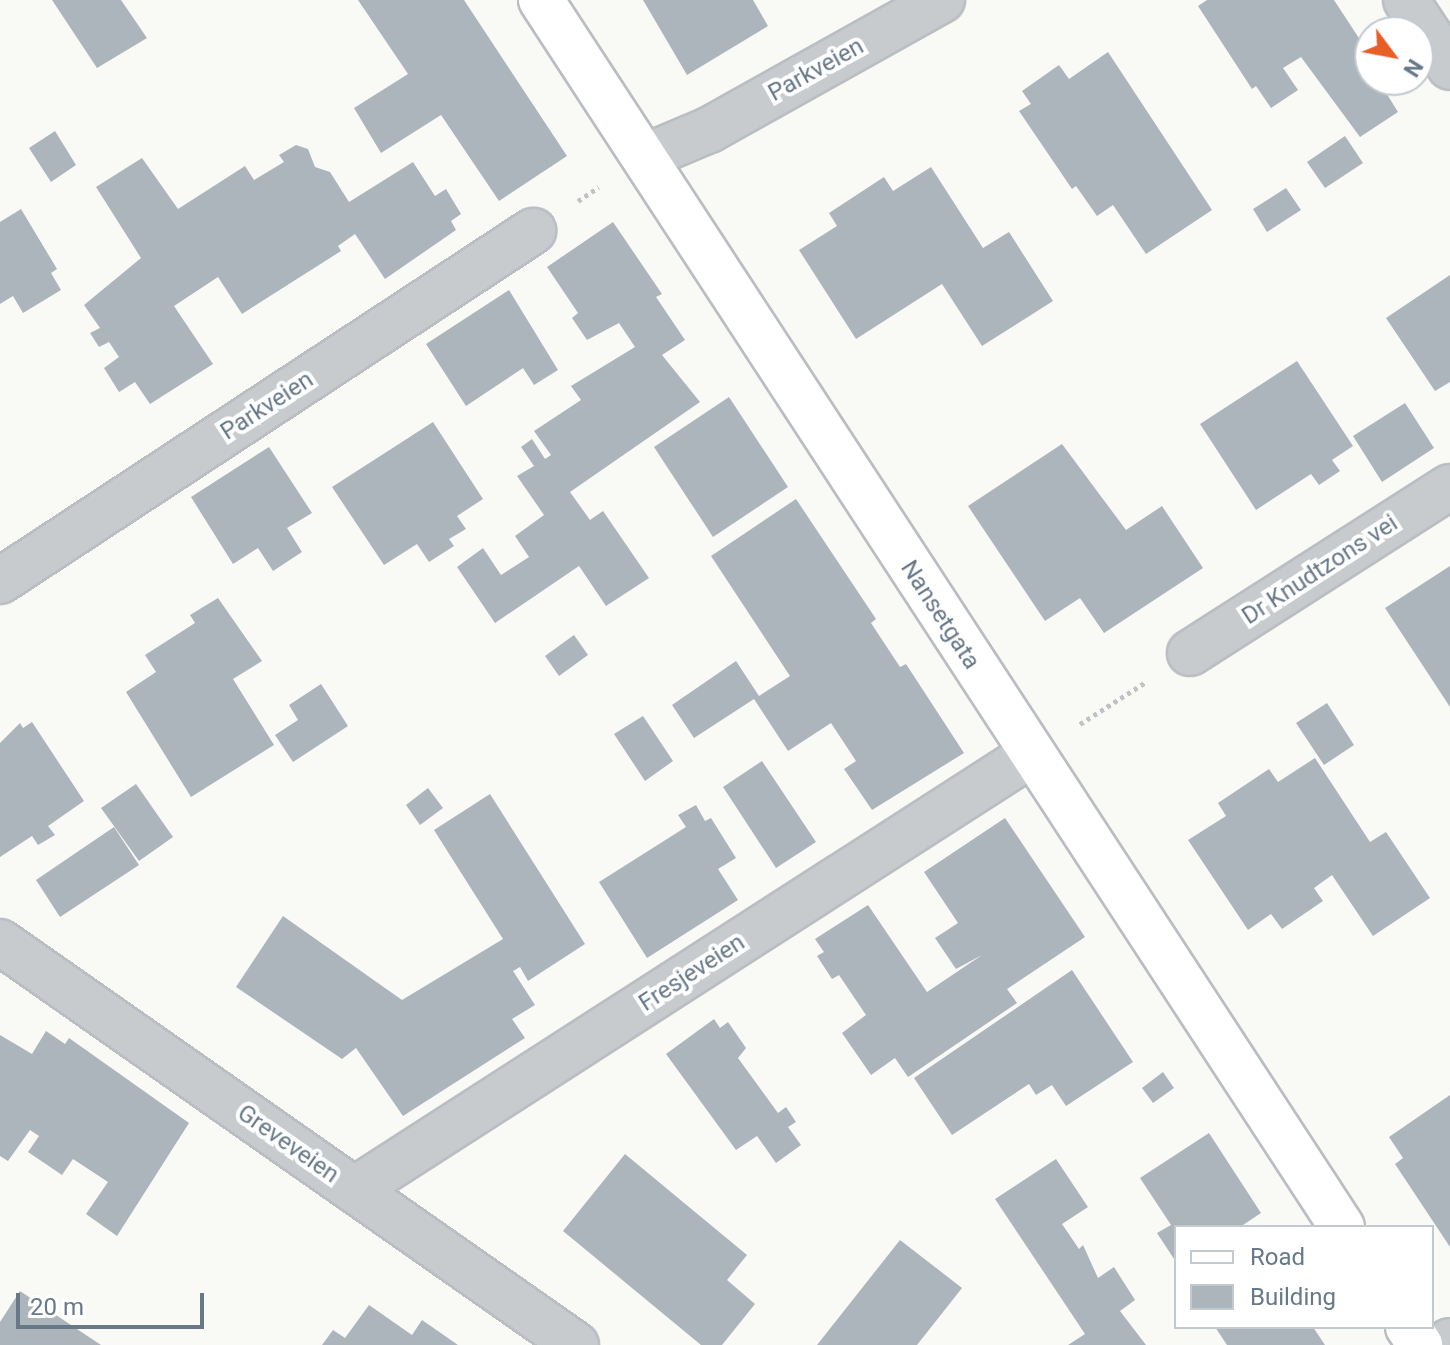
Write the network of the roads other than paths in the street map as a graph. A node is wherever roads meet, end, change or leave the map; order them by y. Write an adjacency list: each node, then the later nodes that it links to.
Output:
1 (541, 0): 5 (main road, Nansetgata)
2 (1406, 0): 4 (street)
3 (920, 5): 5 (street, Parkveien)
4 (1450, 67)
5 (645, 157): 10 (main road, Nansetgata)
6 (533, 231): 8 (street, Parkveien)
7 (1450, 487): 9 (street, Dr Knudtzons vei)
8 (0, 581)
9 (1190, 653)
10 (1030, 755): 12 (street, Fresjeveien); 13 (main road, Nansetgata)
11 (0, 942): 12 (street, Greveveien)
12 (354, 1190): 15 (street, Greveveien)
13 (1341, 1225)
14 (1450, 1341): 16 (street)
15 (576, 1345)
16 (1444, 1345)

